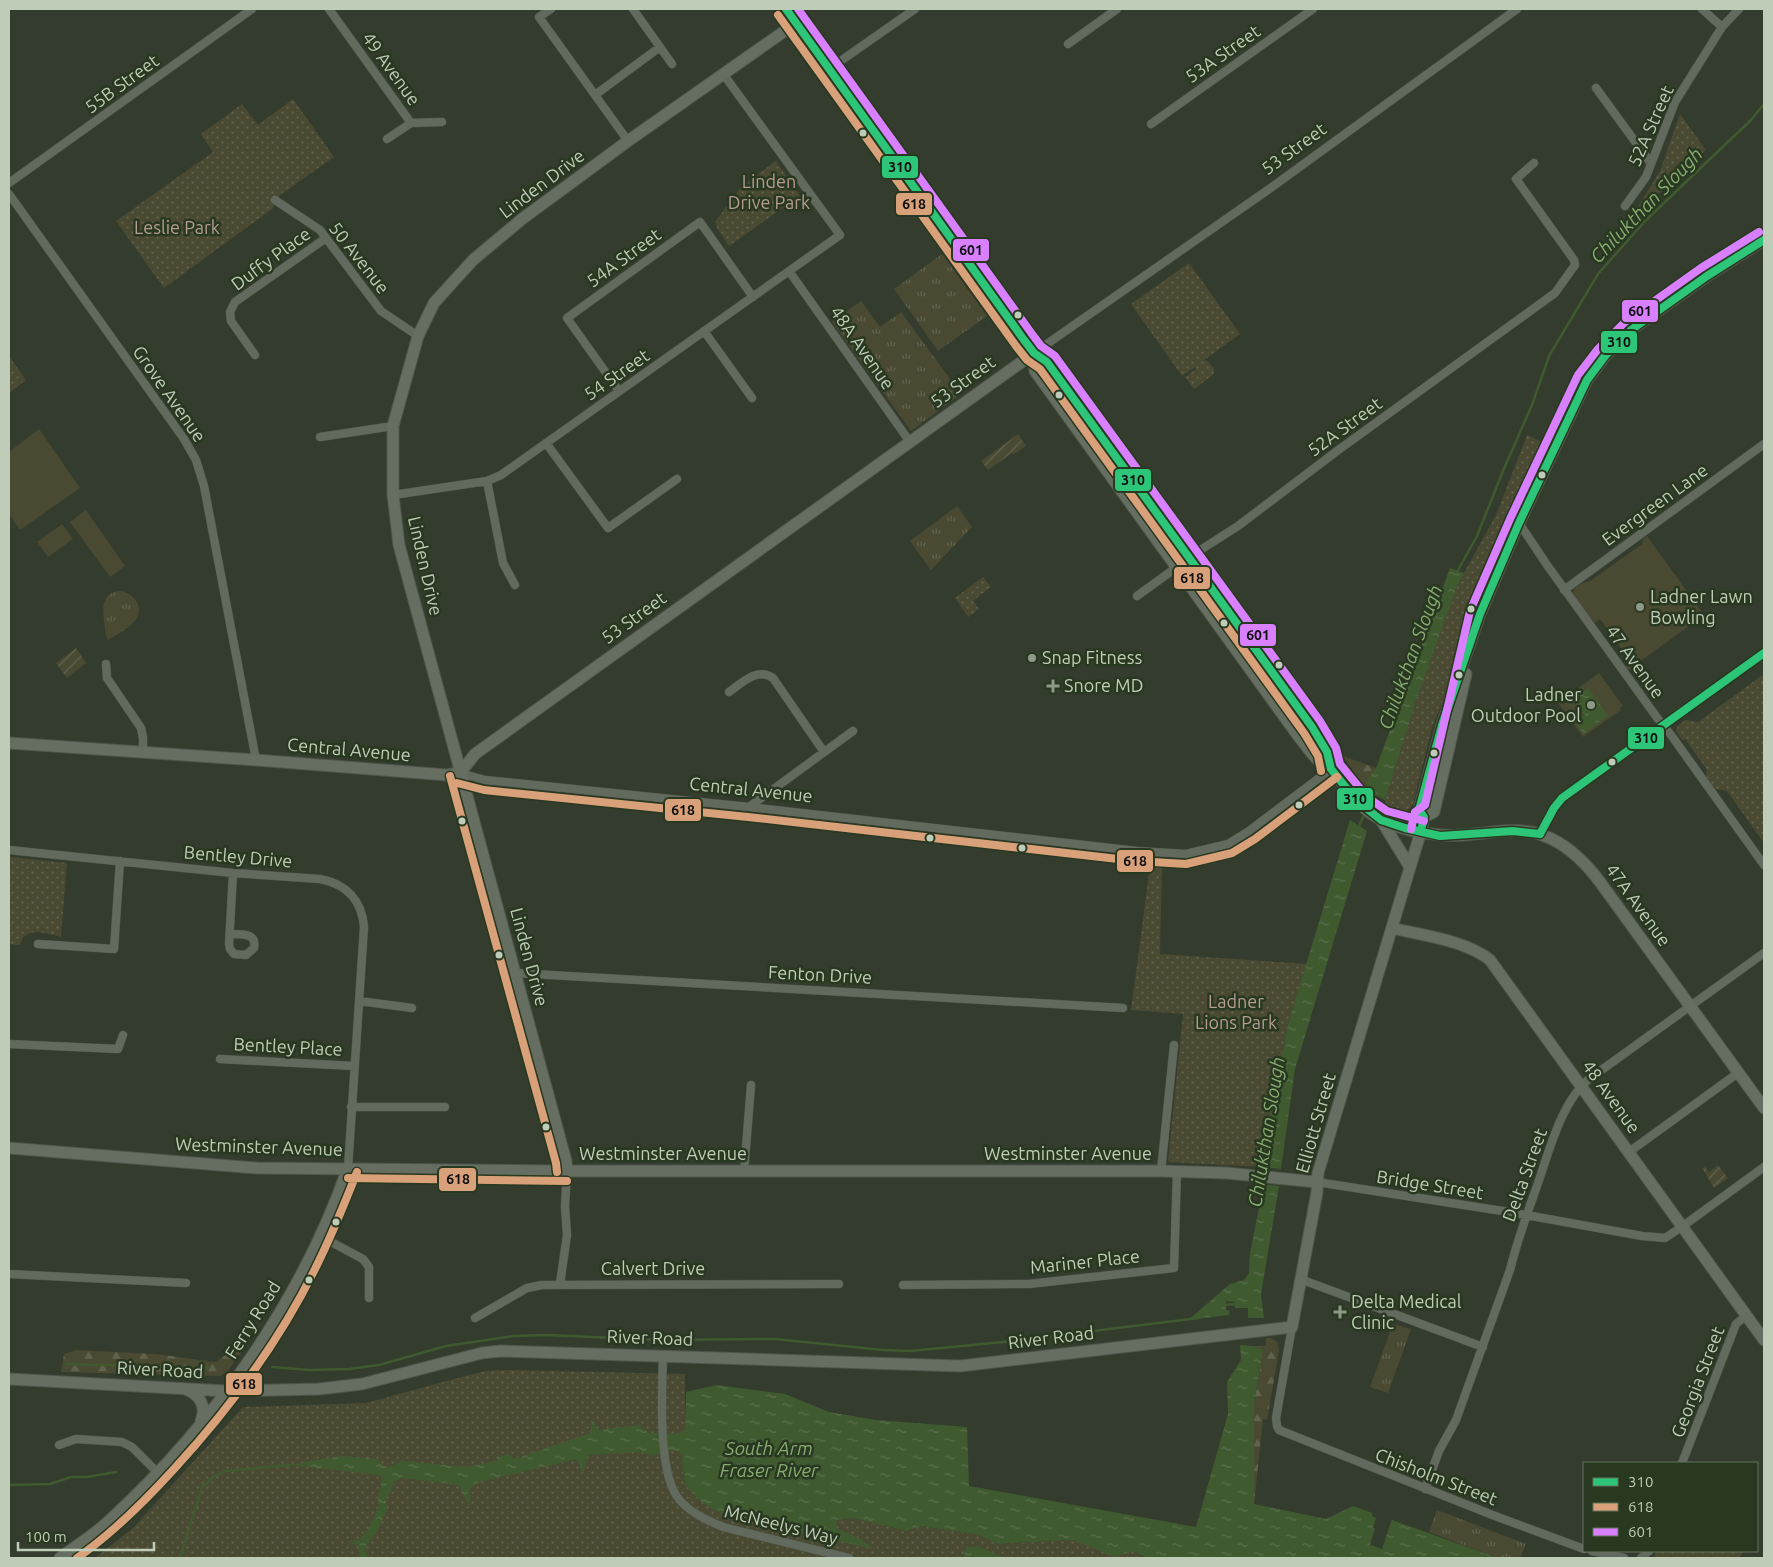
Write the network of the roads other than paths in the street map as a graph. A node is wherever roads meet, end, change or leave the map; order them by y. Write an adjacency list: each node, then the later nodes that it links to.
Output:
1 (252, 9): 28 (street, 55B Street)
2 (329, 9): 22 (street, 49 Avenue)
3 (551, 9): 20 (street)
4 (633, 9): 15 (street)
5 (786, 9): 12 (street)
6 (916, 9): 17 (street)
7 (1117, 9): 14 (street)
8 (1312, 9): 23 (street, 53A Street)
9 (1517, 9): 38 (street, 53 Street)
10 (1702, 9): 13 (street)
11 (1739, 9): 13 (street, 52A Street)
12 (796, 23): 17 (street); 18 (street, Linden Drive)
13 (1722, 27): 26 (street, 52A Street)
14 (1068, 44)
15 (660, 47): 16 (street); 20 (street)
16 (672, 64)
17 (829, 68): 38 (street)
18 (724, 75): 25 (street, Linden Drive); 34 (street, 54 Street)
19 (1596, 88): 26 (street)
20 (595, 95): 25 (street)
21 (442, 122): 22 (street, 49 Avenue)
22 (411, 123): 24 (street, 49 Avenue)
23 (1151, 124)
24 (387, 139)
25 (628, 141): 37 (street, Linden Drive)
26 (1650, 162): 31 (street, 52A Street)
27 (1534, 163): 51 (street, 52A Street)
28 (9, 183)
29 (9, 194): 64 (street, Grove Avenue)
30 (275, 200): 32 (street, 50 Avenue)
31 (1625, 206)
32 (326, 238): 37 (street, 50 Avenue); 39 (street, Duffy Place)
33 (1764, 240): 50 (street)
34 (789, 271): 35 (street, 54 Street); 44 (street, 48A Avenue)
35 (753, 297): 36 (street, 54 Street); 40 (street, 54A Street)
36 (704, 332): 40 (street, 54 Street); 41 (street)
37 (418, 336): 42 (street, Linden Drive)
38 (1034, 353): 44 (street, 53 Street); 51 (street); 52 (street)
39 (255, 355)
40 (619, 391): 45 (street, 54 Street)
41 (752, 398)
42 (393, 426): 43 (street); 49 (street, Linden Drive)
43 (320, 437)
44 (910, 442): 66 (street, 53 Street)
45 (546, 443): 47 (street); 48 (street, 54 Street)
46 (1764, 444): 54 (street, Evergreen Lane)
47 (677, 479)
48 (487, 481): 49 (street, 54 Street); 53 (street)
49 (393, 495): 66 (street, Linden Drive)
50 (1519, 524): 54 (street, 47 Avenue); 69 (street, Elliott Street)
51 (1189, 558): 52 (street, 52A Street); 65 (street)
52 (1177, 567): 55 (street, 52A Street); 65 (street)
53 (514, 585)
54 (1564, 590): 59 (street, 47 Avenue)
55 (1137, 596)
56 (1764, 653): 59 (street)
57 (106, 664): 62 (street)
58 (729, 692): 63 (street)
59 (1663, 726): 70 (street); 73 (street, 47 Avenue)
60 (853, 731): 63 (street)
61 (9, 743): 62 (street, Central Avenue)
62 (143, 752): 64 (street, Central Avenue)
63 (824, 752): 67 (street)
64 (256, 760): 66 (street, Central Avenue)
65 (1331, 769): 67 (street, Central Avenue); 68 (street)
66 (460, 773): 67 (street, Central Avenue); 80 (street, Linden Drive)
67 (748, 808)
68 (1381, 820): 69 (street, 47A Avenue); 74 (street)
69 (1421, 831): 70 (street, 47A Avenue); 74 (street, Elliott Street)
70 (1540, 834): 82 (street, 47A Avenue)
71 (9, 850): 72 (street, Bentley Drive)
72 (120, 861): 75 (street, Bentley Drive); 78 (street)
73 (1764, 866)
74 (1410, 867): 76 (street, Elliott Street)
75 (233, 873): 77 (street); 81 (street, Bentley Drive)
76 (1392, 928): 92 (street, 48 Avenue); 104 (street, Elliott Street)
77 (230, 934)
78 (38, 944)
79 (1764, 953): 82 (street, Delta Street)
80 (515, 973): 84 (street, Fenton Drive); 102 (street, Linden Drive)
81 (360, 1002): 83 (street); 89 (street, Bentley Drive)
82 (1690, 1006): 90 (street, 47A Avenue); 92 (street, Delta Street)
83 (412, 1008)
84 (1123, 1008)
85 (123, 1035): 86 (street)
86 (9, 1044)
87 (1174, 1045): 100 (street)
88 (220, 1059): 89 (street, Bentley Place)
89 (354, 1066): 93 (street, Bentley Drive)
90 (1738, 1072): 95 (street, 47A Avenue); 97 (street)
91 (751, 1085): 103 (street)
92 (1581, 1086): 97 (street, 48 Avenue); 105 (street, Delta Street)
93 (351, 1107): 94 (street); 99 (street, Bentley Drive)
94 (446, 1107)
95 (1764, 1108)
96 (9, 1148): 99 (street, Westminster Avenue)
97 (1629, 1152): 106 (street, 48 Avenue)
98 (1764, 1167): 106 (street, Bridge Street)
99 (348, 1168): 102 (street, Westminster Avenue); 107 (street, Ferry Road)
100 (1161, 1171): 101 (street, Westminster Avenue); 103 (street, Westminster Avenue)
101 (1177, 1171): 104 (street, Westminster Avenue); 113 (street, Mariner Place)
102 (567, 1172): 103 (street, Westminster Avenue); 111 (street, Linden Drive)
103 (744, 1172)
104 (1317, 1182): 105 (street, Bridge Street); 109 (street, Elliott Street)
105 (1527, 1216): 106 (street, Bridge Street); 119 (street, Delta Street)
106 (1684, 1226): 115 (street, 48 Avenue)
107 (320, 1236): 114 (street); 123 (street, Ferry Road)
108 (9, 1274): 110 (street)
109 (1300, 1279): 117 (street, Elliott Street); 119 (street)
110 (186, 1283)
111 (560, 1284): 112 (street, Calvert Drive); 116 (street, Calvert Drive)
112 (839, 1284)
113 (903, 1285)
114 (369, 1298)
115 (1747, 1315): 118 (street, 48 Avenue); 127 (street, Georgia Street)
116 (475, 1318)
117 (1292, 1327): 120 (street, River Road); 125 (street, Elliott Street)
118 (1764, 1340)
119 (1483, 1347): 129 (street, Delta Street)
120 (663, 1357): 123 (street, River Road); 133 (street, McNeelys Way)
121 (9, 1379): 122 (street, River Road)
122 (184, 1389): 123 (street, River Road); 124 (street)
123 (226, 1391): 124 (street, Ferry Road)
124 (196, 1430): 128 (street, Ferry Road)
125 (1279, 1430): 129 (street, Chisholm Street)
126 (59, 1446): 128 (street)
127 (1682, 1462)
128 (158, 1473): 132 (street, Ferry Road)
129 (1424, 1489): 130 (street, Chisholm Street)
130 (1583, 1549)
131 (1597, 1552): 134 (street)
132 (60, 1558)
133 (849, 1558)
134 (1624, 1558)

